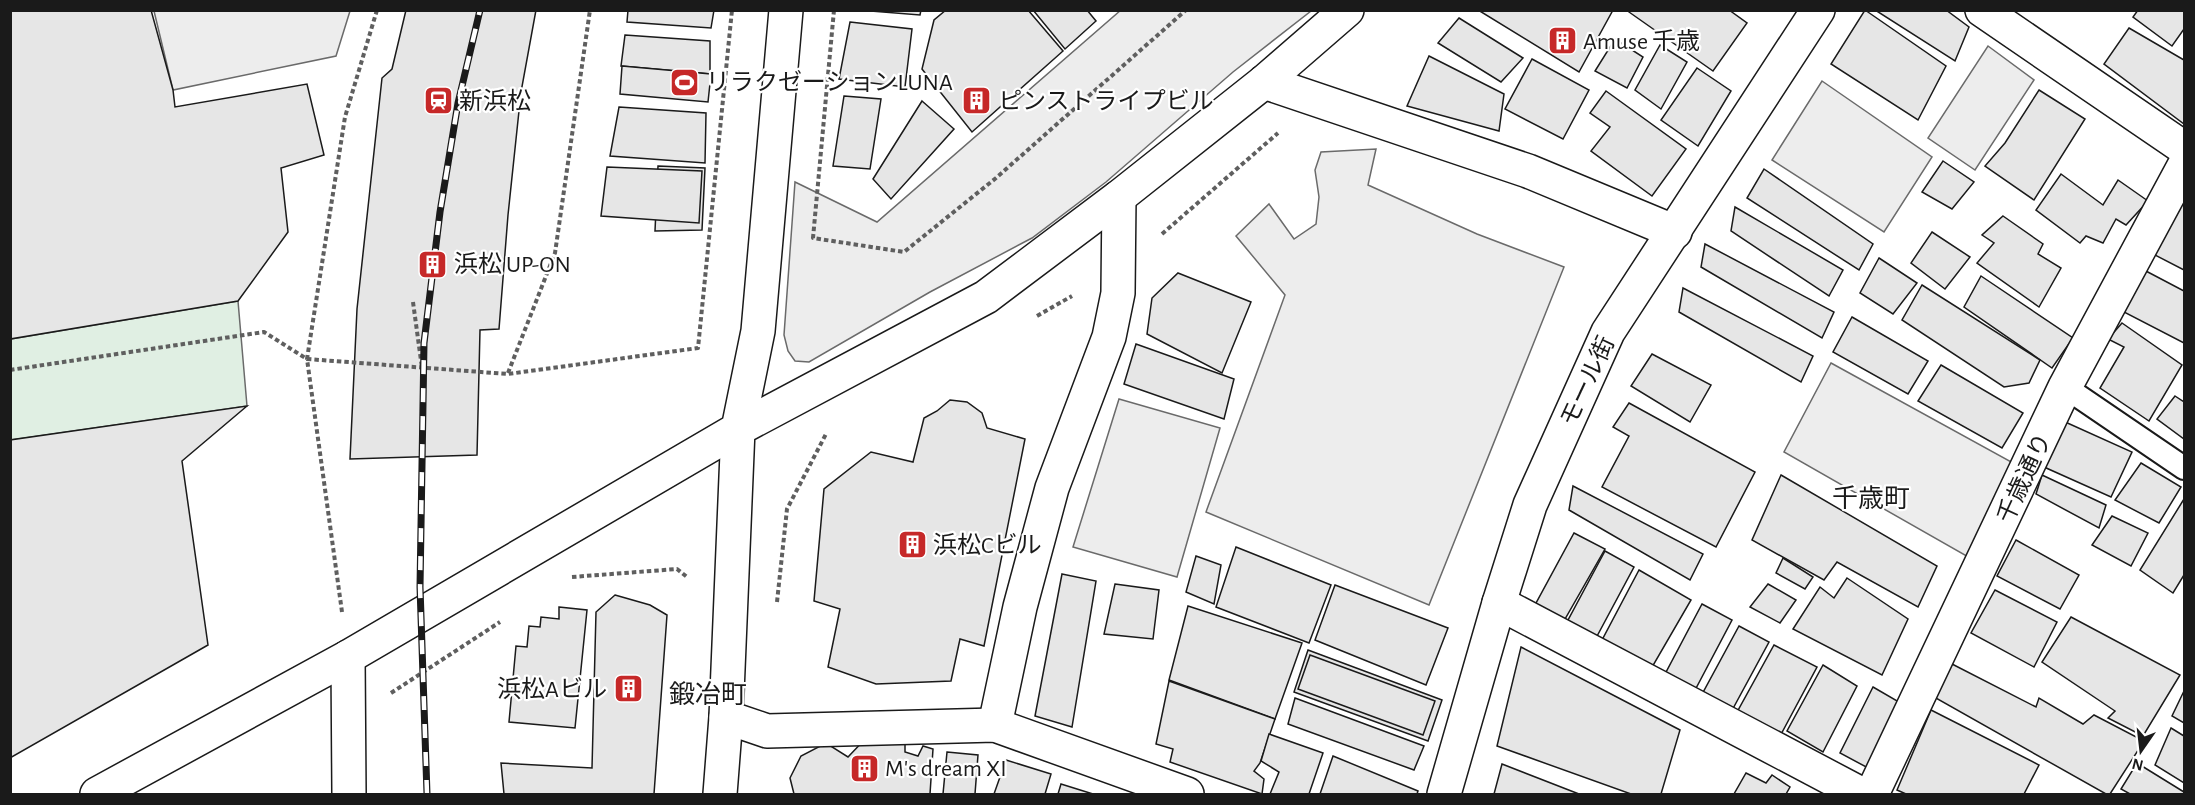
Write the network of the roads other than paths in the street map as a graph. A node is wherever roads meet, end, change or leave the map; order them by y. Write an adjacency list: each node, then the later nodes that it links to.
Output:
1 (786, 10): 11 (street)
2 (1347, 10): 5 (street)
3 (1818, 10): 9 (street, モール街)
4 (1982, 10): 6 (street)
5 (1264, 82): 8 (street); 9 (street)
6 (2184, 148)
7 (2184, 166): 10 (street, 千歳通り)
8 (1119, 197): 11 (street); 16 (street)
9 (1675, 232): 13 (street, モール街)
10 (2066, 387): 12 (lane); 23 (street, 千歳通り)
11 (738, 429): 14 (street); 15 (street)
12 (2184, 468)
13 (1499, 603): 21 (street, モール街); 22 (street)
14 (348, 657): 17 (street); 18 (street)
15 (726, 717): 16 (street); 19 (street)
16 (995, 725): 20 (street)
17 (97, 795)
18 (349, 795)
19 (720, 795)
20 (1187, 795)
21 (1444, 795)
22 (1861, 795)
23 (1872, 795)

